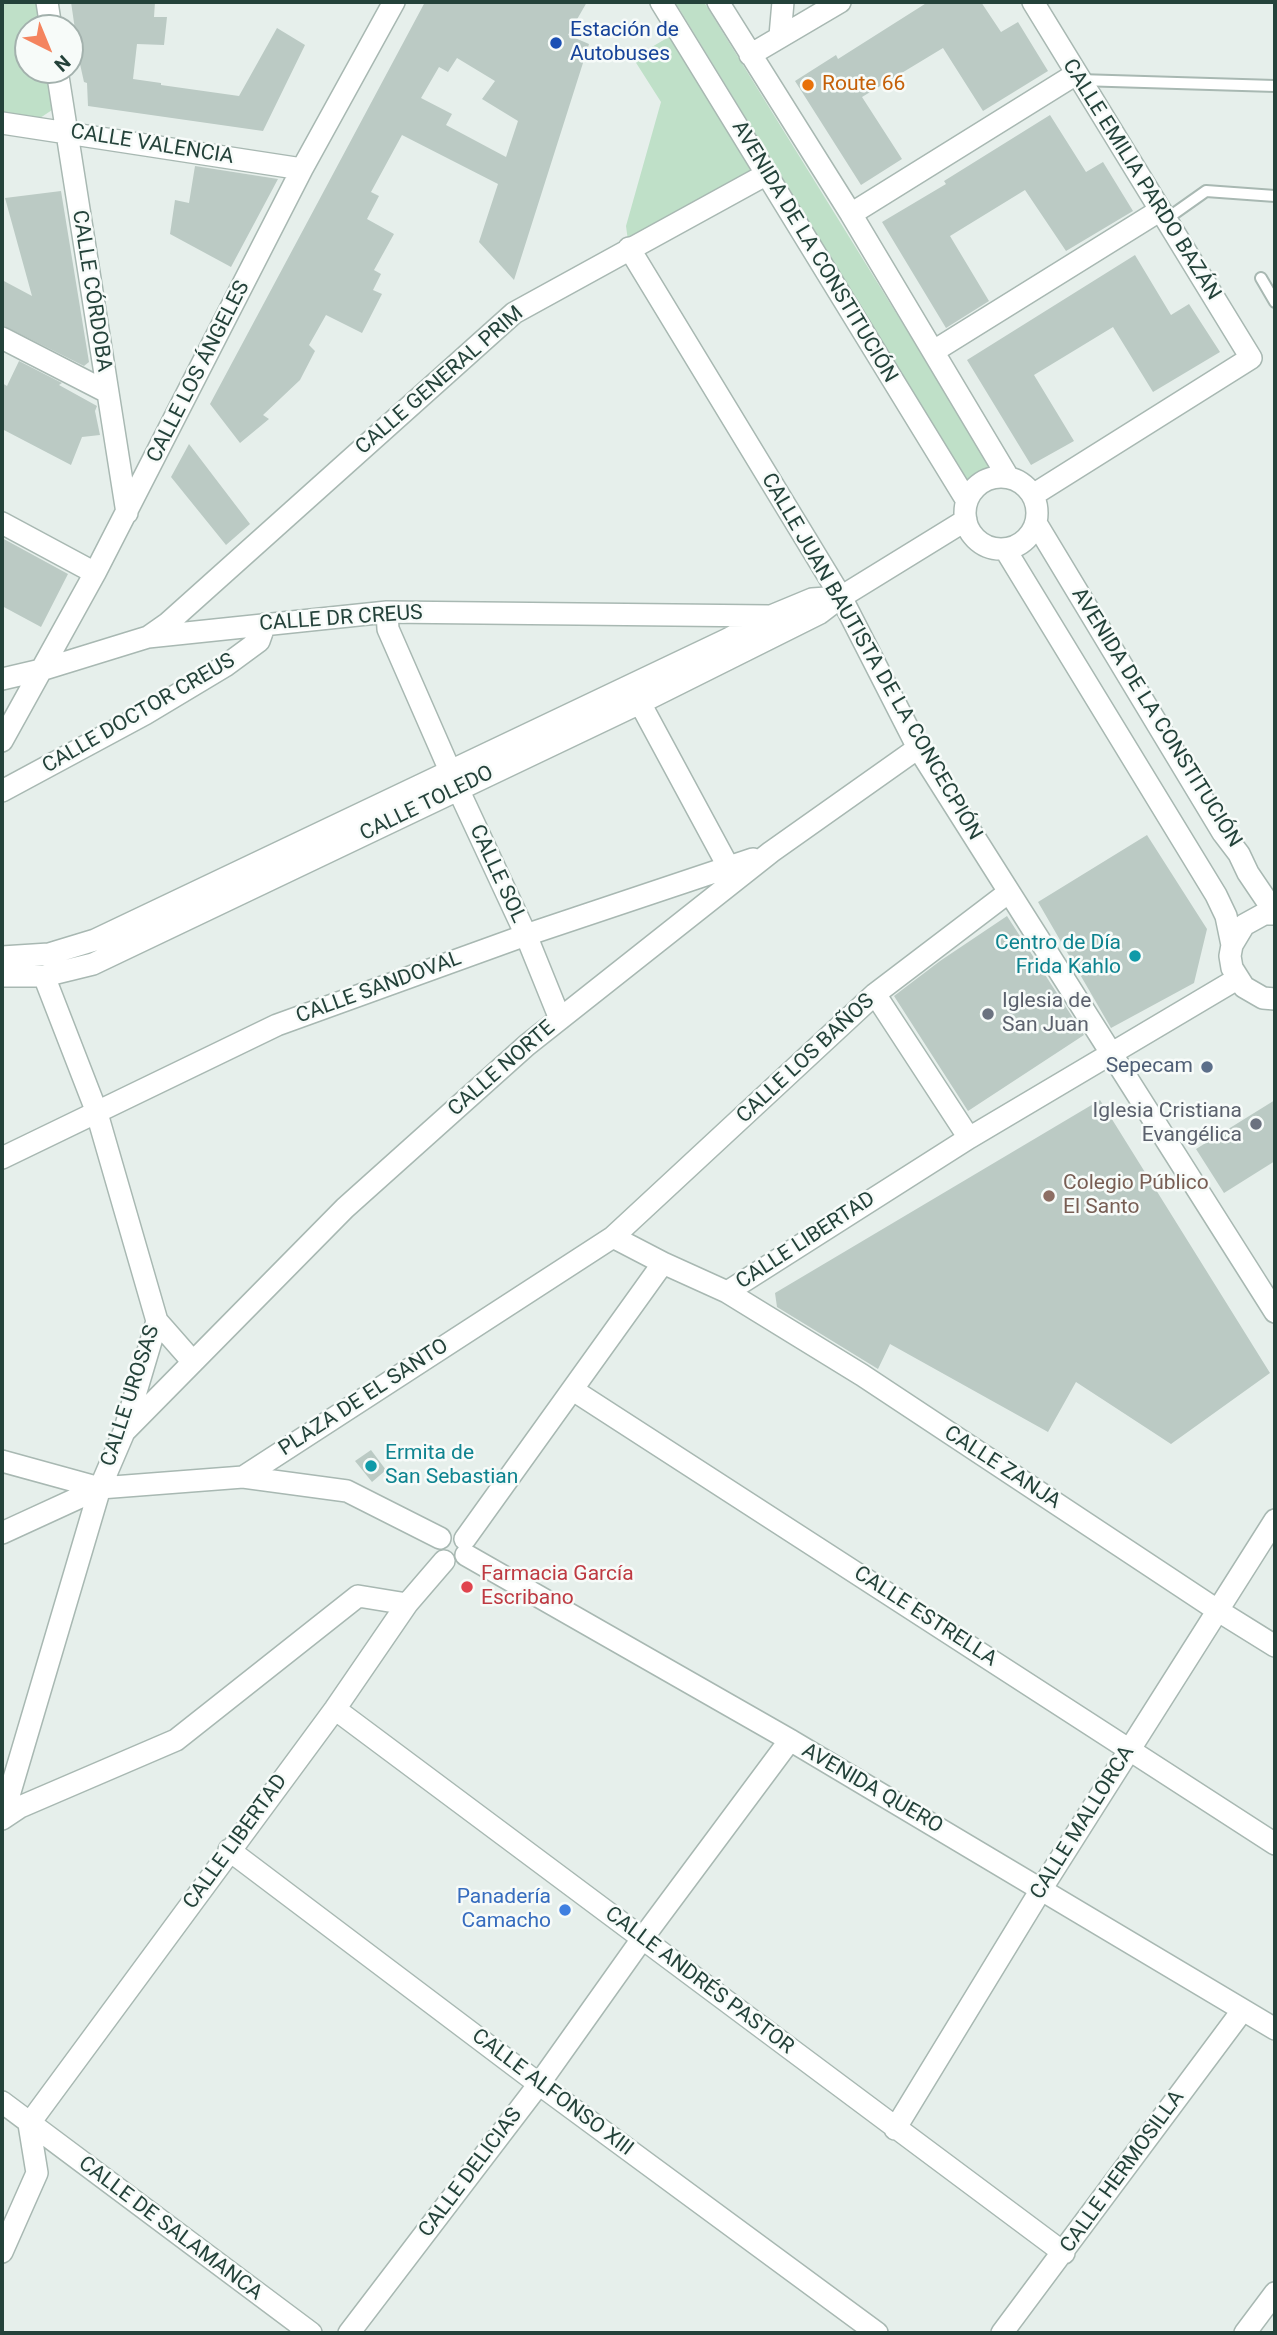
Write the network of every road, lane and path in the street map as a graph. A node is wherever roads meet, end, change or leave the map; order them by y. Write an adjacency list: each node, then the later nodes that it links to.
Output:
1 (394, 2): 14 (street, CALLE LOS ÁNGELES)
2 (661, 2): 15 (street, AVENIDA DE LA CONSTITUCIÓN)
3 (718, 2): 8 (street)
4 (783, 2): 7 (street)
5 (839, 2): 7 (street)
6 (1033, 2): 9 (street, CALLE EMILIA PARDO BAZÁN)
7 (780, 36): 8 (street)
8 (750, 55): 17 (street)
9 (1077, 77): 11 (lane); 17 (street); 18 (street, CALLE EMILIA PARDO BAZÁN)
10 (59, 84): 13 (street, CALLE CÓRDOBA)
11 (1275, 86)
12 (2, 123): 13 (street, CALLE VALENCIA)
13 (66, 132): 14 (street, CALLE VALENCIA); 24 (street, CALLE CÓRDOBA)
14 (303, 169): 28 (street, CALLE LOS ÁNGELES)
15 (767, 174): 19 (street, CALLE GENERAL PRIM); 27 (street, AVENIDA DE LA CONSTITUCIÓN)
16 (1275, 196): 18 (lane)
17 (851, 214): 23 (street)
18 (1162, 216): 23 (street); 26 (street, CALLE EMILIA PARDO BAZÁN)
19 (629, 248): 33 (street, CALLE JUAN BAUTISTA DE LA CONCECPIÓN); 37 (street, CALLE GENERAL PRIM)
20 (1261, 278): 21 (lane)
21 (1275, 302)
22 (2, 338): 24 (street)
23 (934, 351): 25 (street)
24 (107, 392): 28 (street, CALLE CÓRDOBA)
25 (1008, 477): 26 (street); 27 (street)
26 (1033, 495): 30 (street)
27 (967, 511): 31 (street); 33 (street, CALLE TOLEDO)
28 (127, 513): 32 (street, CALLE LOS ÁNGELES)
29 (2, 523): 32 (street)
30 (1036, 523): 31 (street); 48 (street, AVENIDA DE LA CONSTITUCIÓN)
31 (1005, 549): 50 (street, AVENIDA DE LA CONSTITUCIÓN)
32 (95, 573): 38 (street, CALLE LOS ÁNGELES)
33 (841, 597): 35 (street, CALLE TOLEDO); 40 (street, CALLE TOLEDO); 42 (street, CALLE JUAN BAUTISTA DE LA CONCECPIÓN)
34 (387, 612): 35 (street, CALLE DR CREUS); 36 (street, CALLE DR CREUS); 43 (street, CALLE SOL)
35 (771, 616): 43 (street, CALLE TOLEDO)
36 (265, 624): 37 (street, CALLE DR CREUS); 44 (street, CALLE DOCTOR CREUS)
37 (148, 636): 38 (street, CALLE DR CREUS)
38 (41, 670): 39 (street, CALLE DR CREUS); 41 (street, CALLE LOS ÁNGELES)
39 (2, 679)
40 (640, 703): 43 (street, CALLE TOLEDO); 46 (street)
41 (2, 741)
42 (918, 748): 45 (street, CALLE NORTE); 47 (street, CALLE JUAN BAUTISTA DE LA CONCECPIÓN)
43 (454, 780): 49 (street, CALLE SOL); 51 (street, CALLE TOLEDO); 53 (street, CALLE TOLEDO)
44 (2, 791)
45 (771, 852): 46 (street, CALLE SANDOVAL); 57 (street, CALLE NORTE)
46 (729, 868): 49 (street, CALLE SANDOVAL)
47 (1009, 892): 55 (street, CALLE LOS BAÑOS); 58 (street, CALLE JUAN BAUTISTA DE LA CONCECPIÓN)
48 (1275, 913): 50 (street)
49 (526, 935): 57 (street, CALLE SOL); 59 (street, CALLE SANDOVAL)
50 (1232, 945): 54 (street, AVENIDA DE LA CONSTITUCIÓN)
51 (2, 957)
52 (2, 976): 53 (street, CALLE TOLEDO)
53 (44, 976): 59 (street, CALLE UROSAS)
54 (1237, 979): 56 (street); 58 (street, CALLE LIBERTAD)
55 (875, 994): 60 (street); 62 (street, CALLE LOS BAÑOS)
56 (1271, 1001)
57 (560, 1019): 67 (street, CALLE NORTE)
58 (1112, 1053): 60 (street, CALLE LIBERTAD); 65 (street, CALLE JUAN BAUTISTA DE LA CONCECPIÓN)
59 (96, 1110): 61 (street, CALLE SANDOVAL); 66 (street, CALLE UROSAS)
60 (969, 1138): 64 (street, CALLE LIBERTAD)
61 (2, 1158)
62 (613, 1237): 63 (street); 71 (street, PLAZA DE EL SANTO)
63 (663, 1263): 64 (street, CALLE LIBERTAD); 68 (street)
64 (727, 1292): 79 (street, CALLE ZANJA)
65 (1275, 1312)
66 (157, 1321): 67 (street); 69 (street, CALLE UROSAS)
67 (193, 1362): 69 (street, CALLE NORTE)
68 (573, 1390): 76 (street); 83 (street, CALLE ESTRELLA)
69 (124, 1432): 72 (street, CALLE UROSAS)
70 (2, 1461): 72 (street)
71 (243, 1477): 72 (street); 75 (street, PLAZA DE EL SANTO)
72 (100, 1488): 74 (street); 84 (street, CALLE UROSAS)
73 (1275, 1520): 79 (street, CALLE MALLORCA)
74 (2, 1532)
75 (440, 1538): 76 (street); 77 (street)
76 (465, 1547): 77 (street); 82 (street, AVENIDA QUERO)
77 (444, 1561): 78 (street, CALLE LIBERTAD)
78 (407, 1604): 81 (street, CALLE LIBERTAD); 84 (street)
79 (1217, 1610): 80 (street, CALLE ZANJA); 83 (street, CALLE MALLORCA)
80 (1275, 1646)
81 (335, 1709): 86 (street, CALLE LIBERTAD); 88 (street, CALLE ANDRÉS PASTOR)
82 (790, 1740): 87 (street, AVENIDA QUERO); 88 (street, CALLE DELICIAS)
83 (1130, 1749): 85 (street, CALLE ESTRELLA); 87 (street, CALLE MALLORCA)
84 (2, 1819)
85 (1275, 1844)
86 (229, 1850): 91 (street, CALLE ALFONSO XIII); 93 (street, CALLE LIBERTAD)
87 (1042, 1888): 89 (street, AVENIDA QUERO); 94 (street, CALLE MALLORCA)
88 (642, 1939): 91 (street, CALLE DELICIAS); 94 (street, CALLE ANDRÉS PASTOR)
89 (1242, 2011): 90 (street, AVENIDA QUERO); 96 (street, CALLE HERMOSILLA)
90 (1275, 2029)
91 (539, 2084): 99 (street, CALLE DELICIAS); 100 (street, CALLE ALFONSO XIII)
92 (2, 2102): 93 (street, CALLE DE SALAMANCA)
93 (29, 2124): 95 (street); 98 (street, CALLE DE SALAMANCA)
94 (895, 2129): 96 (street, CALLE ANDRÉS PASTOR)
95 (2, 2252)
96 (1063, 2253): 101 (street, CALLE HERMOSILLA)
97 (1275, 2293): 102 (street)
98 (311, 2333)
99 (349, 2333)
100 (877, 2333)
101 (1002, 2333)
102 (1245, 2333)

